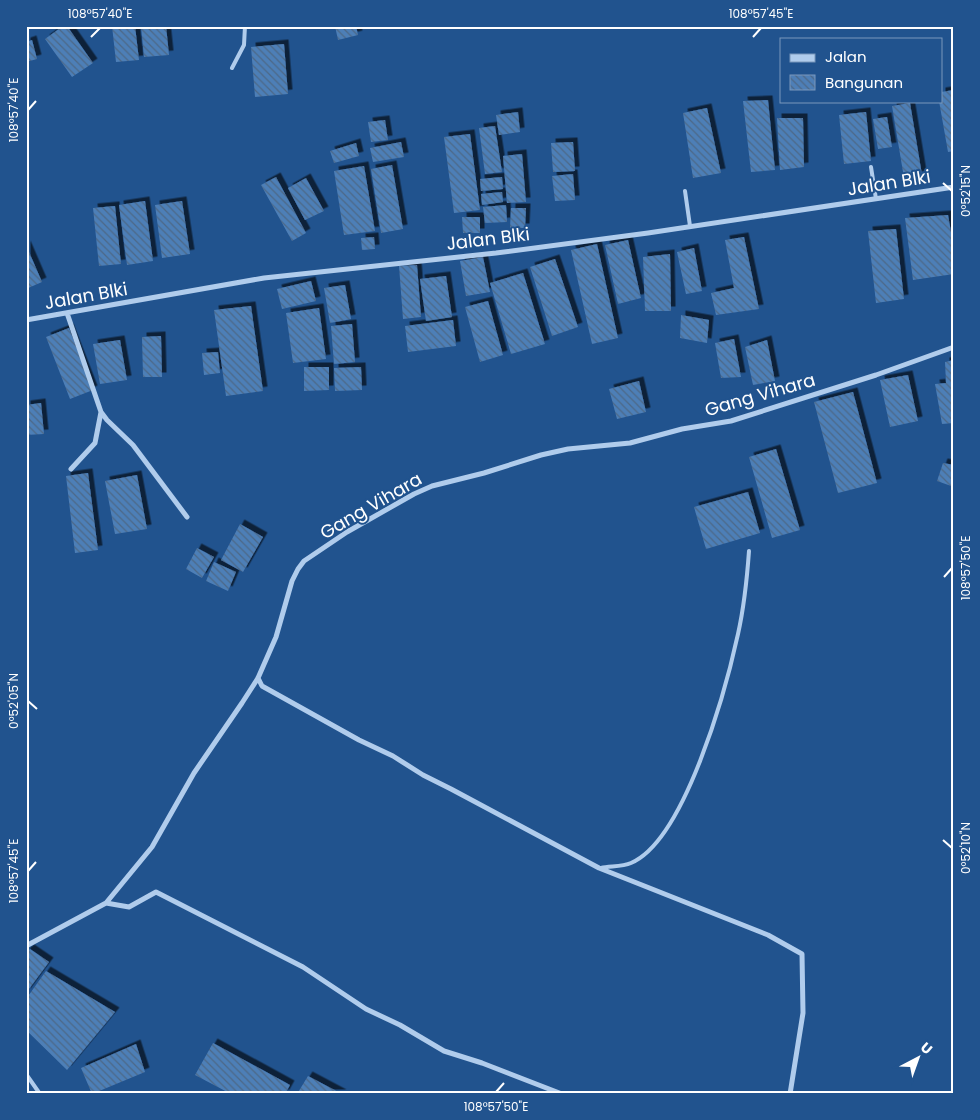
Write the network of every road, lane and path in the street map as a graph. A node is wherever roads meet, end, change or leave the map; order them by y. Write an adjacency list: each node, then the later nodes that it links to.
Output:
1 (245, 26): 2 (lane)
2 (232, 68)
3 (871, 167): 6 (lane)
4 (954, 187): 6 (street, Jalan Blki)
5 (685, 191): 7 (lane)
6 (876, 199): 7 (street, Jalan Blki)
7 (690, 226): 8 (street, Jalan Blki)
8 (67, 313): 9 (street, Jalan Blki); 11 (street)
9 (26, 320)
10 (954, 347): 15 (street, Gang Vihara)
11 (101, 412): 12 (street); 13 (street)
12 (71, 469)
13 (187, 517)
14 (749, 551): 16 (lane)
15 (258, 678): 16 (street); 17 (street, Gang Vihara)
16 (599, 868): 22 (street)
17 (106, 903): 18 (street, Gang Vihara); 21 (street)
18 (26, 946)
19 (26, 1074): 20 (lane)
20 (40, 1094)
21 (562, 1094)
22 (790, 1094)

